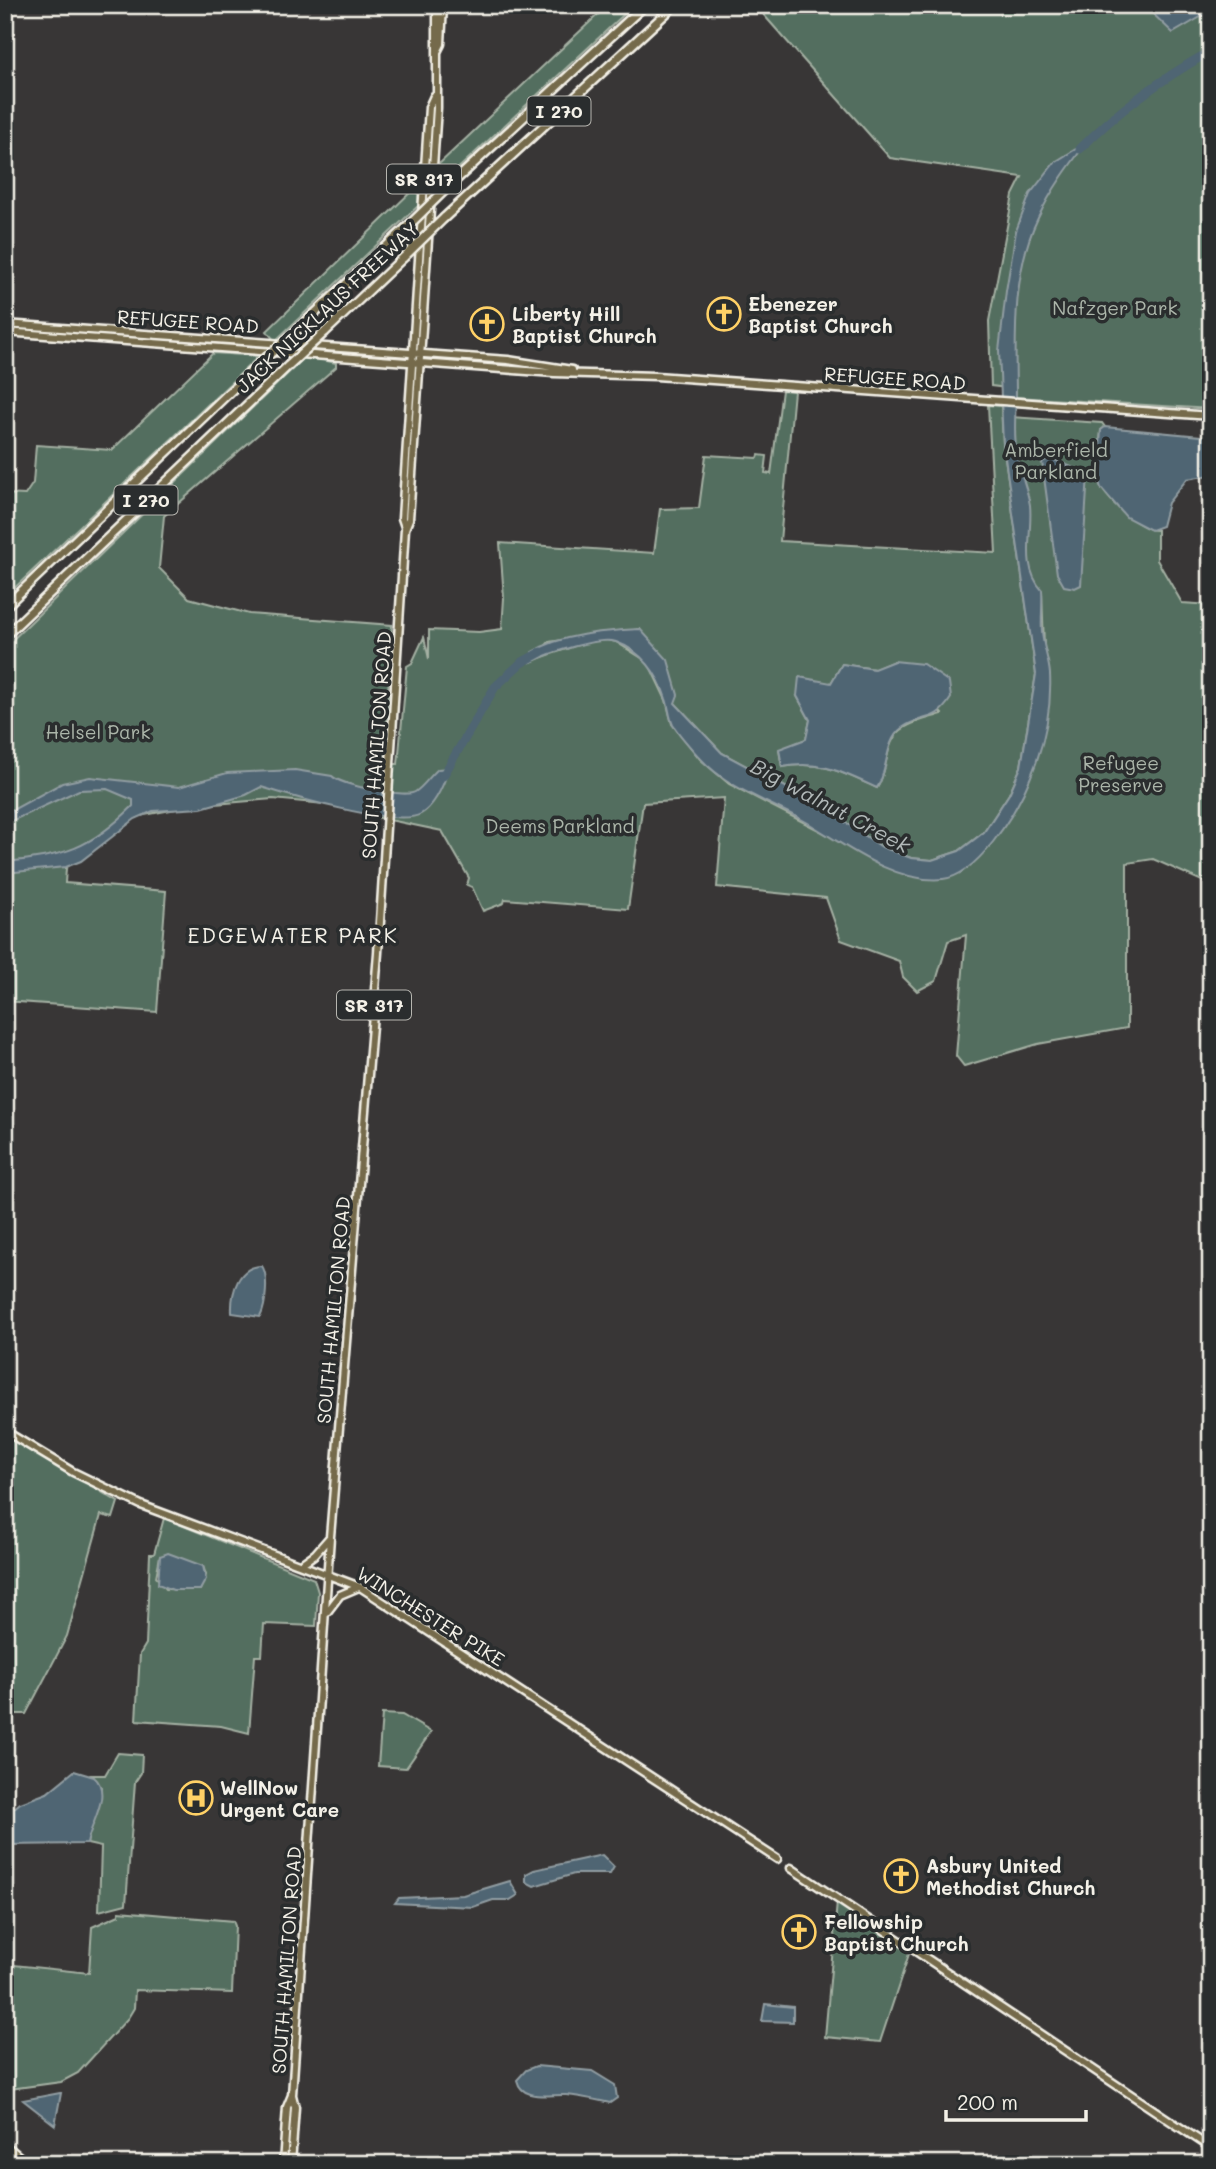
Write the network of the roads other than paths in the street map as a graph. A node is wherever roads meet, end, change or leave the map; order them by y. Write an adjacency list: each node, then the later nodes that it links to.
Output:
1 (437, 5): 5 (main road, SOUTH HAMILTON ROAD / SR 317)
2 (443, 5): 5 (main road, SOUTH HAMILTON ROAD / SR 317)
3 (645, 5): 16 (highway, JACK NICKLAUS FREEWAY / I 270, bridge)
4 (675, 5): 17 (highway, JACK NICKLAUS FREEWAY / I 270, bridge)
5 (437, 51): 6 (main road, SOUTH HAMILTON ROAD / SR 317)
6 (435, 94): 9 (main road, SOUTH HAMILTON ROAD / SR 317); 10 (main road, SOUTH HAMILTON ROAD / SR 317)
7 (5, 324): 9 (main road, REFUGEE ROAD)
8 (5, 331): 11 (main road, REFUGEE ROAD)
9 (411, 353): 10 (main road, REFUGEE ROAD); 11 (main road, SOUTH HAMILTON ROAD / SR 317)
10 (421, 354): 12 (main road, SOUTH HAMILTON ROAD / SR 317); 13 (main road, REFUGEE ROAD)
11 (411, 361): 12 (main road, REFUGEE ROAD); 15 (main road, SOUTH HAMILTON ROAD / SR 317)
12 (421, 362): 13 (main road, REFUGEE ROAD); 15 (main road, SOUTH HAMILTON ROAD / SR 317)
13 (577, 371): 14 (main road, REFUGEE ROAD)
14 (1211, 416)
15 (405, 529): 19 (main road, SOUTH HAMILTON ROAD / SR 317)
16 (5, 607)
17 (5, 636)
18 (5, 1431): 20 (main road, WINCHESTER PIKE)
19 (330, 1537): 20 (main road); 21 (main road, SOUTH HAMILTON ROAD / SR 317)
20 (301, 1564): 21 (main road, WINCHESTER PIKE)
21 (328, 1574): 22 (main road, WINCHESTER PIKE); 23 (main road, SOUTH HAMILTON ROAD / SR 317)
22 (360, 1587): 23 (main road); 24 (main road, WINCHESTER PIKE)
23 (326, 1614): 26 (main road, SOUTH HAMILTON ROAD / SR 317)
24 (777, 1859)
25 (791, 1868): 28 (main road)
26 (292, 2095): 30 (main road, SOUTH HAMILTON ROAD / SR 317); 31 (main road, SOUTH HAMILTON ROAD / SR 317)
27 (5, 2145): 29 (highway)
28 (1211, 2148)
29 (27, 2164)
30 (283, 2164)
31 (291, 2164)

